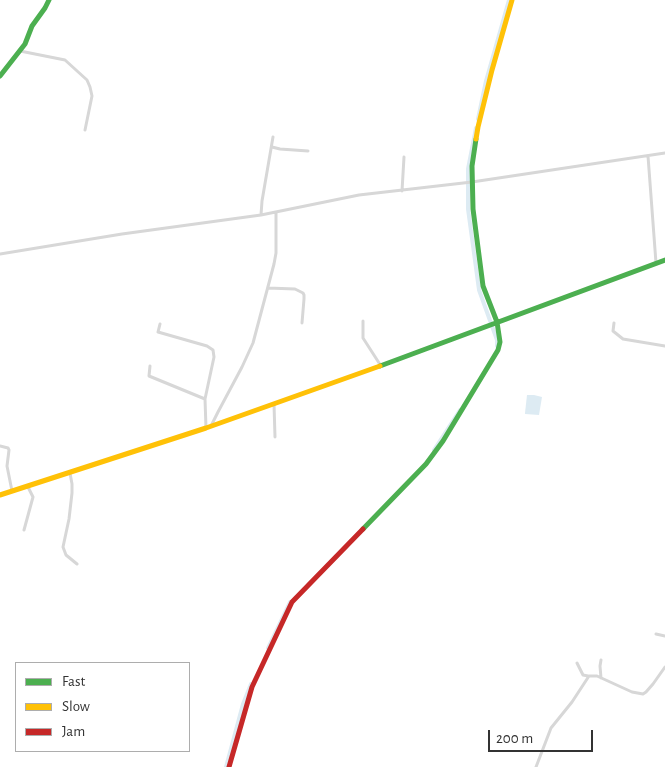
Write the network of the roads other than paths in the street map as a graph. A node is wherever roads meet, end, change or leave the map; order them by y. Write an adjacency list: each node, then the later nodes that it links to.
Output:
1 (49, 0): 3 (street)
2 (512, 0): 12 (street)
3 (20, 50): 4 (street); 5 (street)
4 (0, 76)
5 (85, 130)
6 (273, 137): 7 (street)
7 (272, 147): 8 (street); 15 (street)
8 (308, 151)
9 (665, 153): 10 (street)
10 (648, 156): 12 (street); 18 (street)
11 (404, 157): 13 (street)
12 (469, 183): 13 (street); 22 (street)
13 (402, 191): 14 (street)
14 (276, 212): 15 (street); 19 (street)
15 (261, 215): 16 (street)
16 (0, 254)
17 (665, 260): 18 (street)
18 (656, 264): 22 (street)
19 (268, 288): 21 (street); 30 (street)
20 (363, 321): 27 (street)
21 (302, 323)
22 (494, 323): 27 (street); 46 (street)
23 (614, 323): 25 (street)
24 (160, 324): 28 (street)
25 (665, 346)
26 (150, 366): 28 (street)
27 (381, 366): 29 (street)
28 (205, 399): 30 (street)
29 (274, 404): 30 (street); 31 (street)
30 (209, 428): 33 (street)
31 (275, 438)
32 (0, 446): 35 (street)
33 (70, 473): 34 (street); 38 (street)
34 (28, 487): 35 (street); 37 (street)
35 (12, 492): 36 (street)
36 (0, 495)
37 (24, 530)
38 (77, 564)
39 (656, 634): 40 (street)
40 (665, 636)
41 (601, 660): 45 (street)
42 (577, 663): 44 (street)
43 (665, 667): 45 (street)
44 (588, 676): 45 (street); 47 (street)
45 (602, 678)
46 (229, 767)
47 (536, 767)

